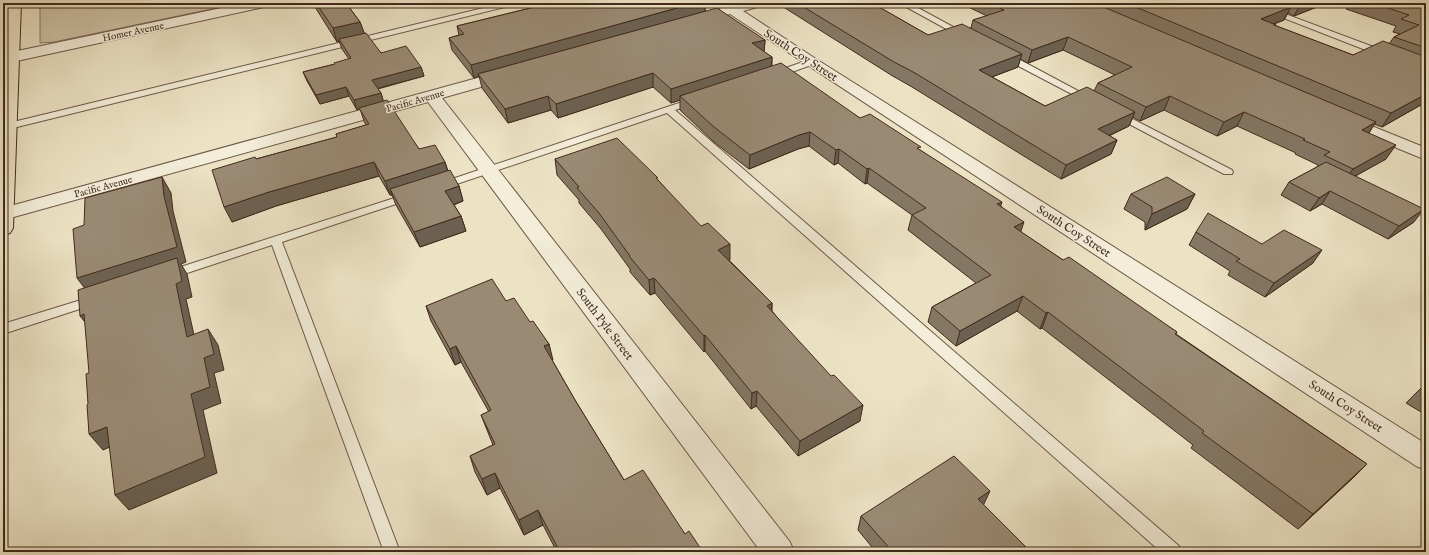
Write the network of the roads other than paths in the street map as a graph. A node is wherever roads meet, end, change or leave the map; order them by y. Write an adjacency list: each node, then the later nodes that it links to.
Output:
1 (14, 3): 11 (main road)
2 (264, 3): 11 (street, Homer Avenue)
3 (513, 3): 19 (lane)
4 (756, 3): 7 (street)
5 (903, 3): 8 (lane)
6 (1249, 3): 10 (lane)
7 (721, 10): 12 (street, South Coy Street)
8 (974, 40)
9 (995, 51): 22 (lane)
10 (1389, 55)
11 (7, 58): 19 (main road)
12 (811, 62): 14 (lane); 28 (street, South Coy Street)
13 (522, 70): 15 (street, Pacific Avenue)
14 (766, 77)
15 (432, 96): 21 (street, South Pyle Street); 23 (street, Pacific Avenue)
16 (706, 98): 17 (lane)
17 (669, 110): 21 (lane); 31 (lane)
18 (1331, 114): 20 (street)
19 (9, 126): 23 (main road)
20 (1426, 155)
21 (488, 170): 24 (lane); 30 (street, South Pyle Street)
22 (1228, 172)
23 (3, 221)
24 (276, 240): 25 (lane); 29 (lane)
25 (156, 279)
26 (104, 297): 27 (lane)
27 (3, 329)
28 (1426, 458)
29 (392, 552)
30 (779, 552)
31 (1173, 552)

